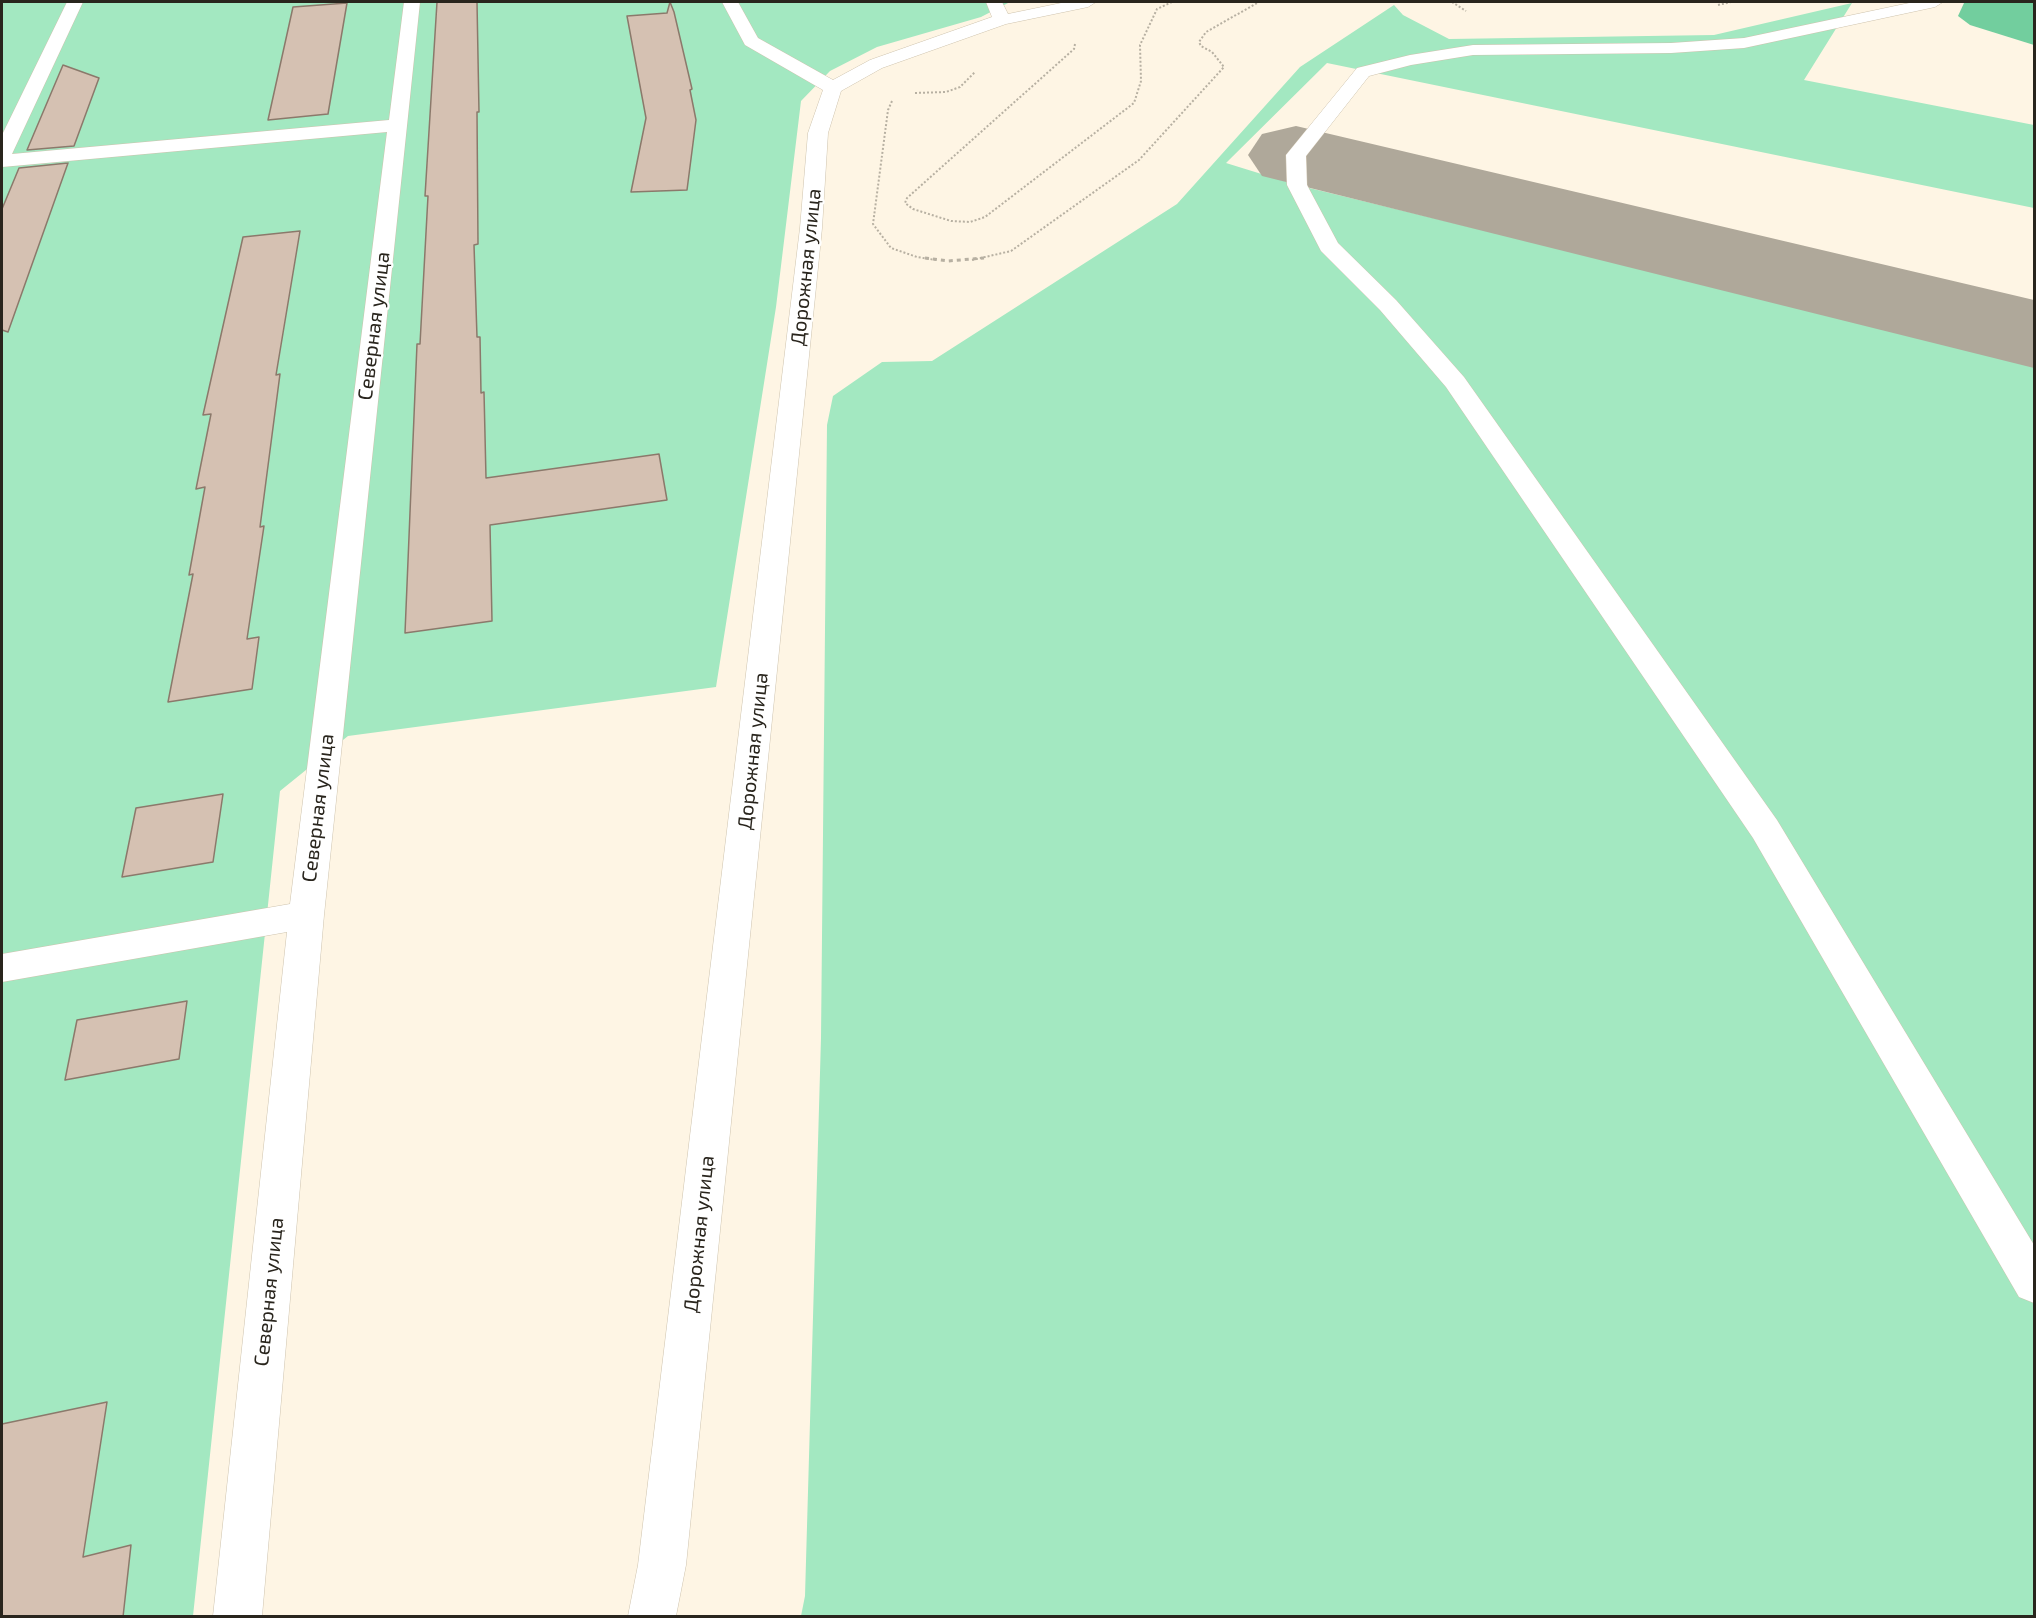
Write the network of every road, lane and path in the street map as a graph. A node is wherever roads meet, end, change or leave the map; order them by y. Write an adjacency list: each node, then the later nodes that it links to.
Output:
1 (75, 2): 15 (street)
2 (412, 2): 14 (street, Северная улица)
3 (730, 2): 11 (street)
4 (1088, 2): 8 (street)
5 (1172, 2): 9 (path)
6 (1259, 2): 13 (path)
7 (1935, 2): 19 (street)
8 (998, 11): 11 (street)
9 (1075, 42)
10 (981, 64): 12 (path)
11 (833, 88): 21 (street, Дорожная улица)
12 (911, 93)
13 (894, 97)
14 (397, 125): 16 (street); 17 (street, Северная улица)
15 (2, 154)
16 (2, 161)
17 (306, 915): 18 (street); 20 (street, Северная улица)
18 (2, 968)
19 (2034, 1283)
20 (238, 1617)
21 (652, 1617)

